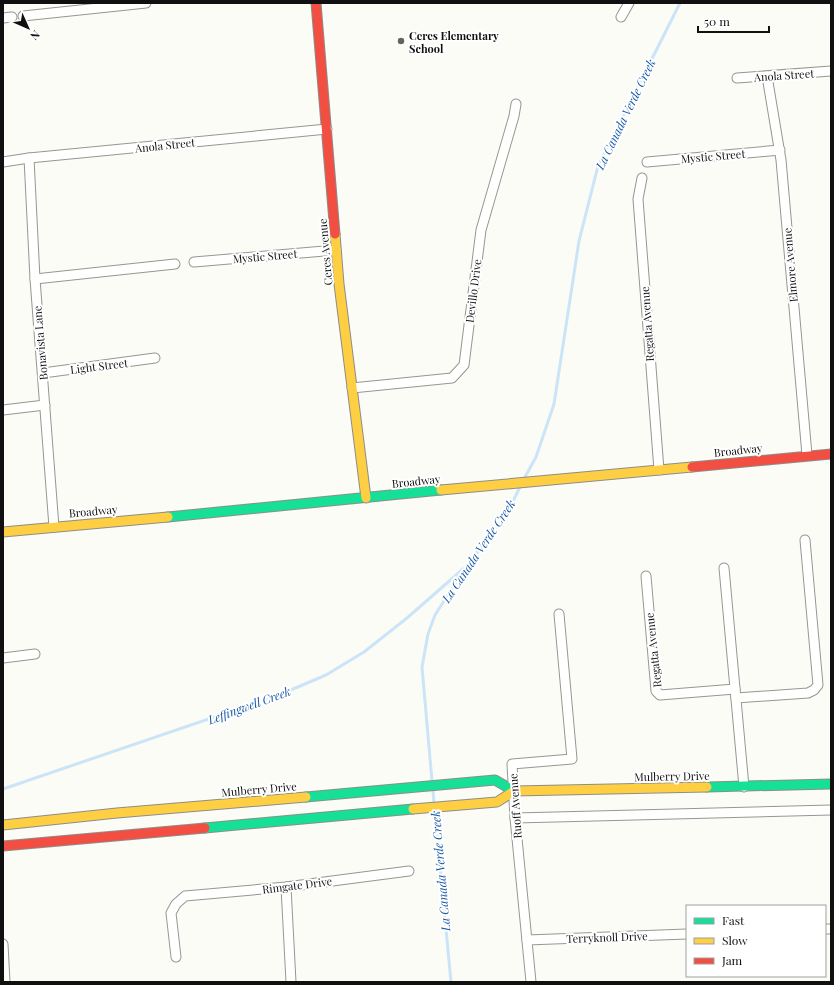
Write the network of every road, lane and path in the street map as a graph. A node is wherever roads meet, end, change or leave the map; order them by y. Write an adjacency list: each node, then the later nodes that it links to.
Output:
1 (146, 3): 4 (street)
2 (316, 3): 10 (main road, Ceres Avenue)
3 (629, 3): 5 (street)
4 (23, 16)
5 (621, 17)
6 (831, 71): 7 (street, Anola Street)
7 (767, 76): 8 (street, Anola Street); 11 (street, Elmore Avenue)
8 (736, 78)
9 (516, 104): 22 (street, Devillo Drive)
10 (327, 130): 12 (street, Anola Street); 16 (main road, Ceres Avenue)
11 (780, 150): 14 (street, Mystic Street); 26 (street, Elmore Avenue)
12 (29, 158): 13 (street, Anola Street); 19 (street, Bonavista Lane)
13 (3, 162)
14 (647, 162)
15 (642, 178): 27 (street, Regatta Avenue)
16 (336, 250): 17 (street, Mystic Street); 22 (main road, Ceres Avenue)
17 (194, 262)
18 (175, 264): 19 (street)
19 (35, 279): 21 (street, Bonavista Lane)
20 (155, 358): 21 (street, Light Street)
21 (43, 373): 23 (street, Bonavista Lane)
22 (352, 388): 28 (main road, Ceres Avenue)
23 (45, 405): 24 (street); 29 (street, Bonavista Lane)
24 (3, 410)
25 (831, 454): 26 (main road, Broadway)
26 (807, 455): 27 (main road, Broadway)
27 (659, 470): 28 (main road, Broadway)
28 (366, 498): 29 (main road, Broadway)
29 (54, 527): 30 (main road, Broadway)
30 (3, 532)
31 (805, 540): 37 (street, Regatta Avenue)
32 (724, 568): 37 (street)
33 (646, 576): 37 (street, Regatta Avenue)
34 (559, 614): 40 (street, Ruoff Avenue)
35 (35, 654): 36 (street)
36 (3, 658)
37 (736, 693): 39 (street)
38 (831, 784): 39 (main road, Mulberry Drive)
39 (744, 787): 40 (main road, Mulberry Drive)
40 (514, 791): 42 (main road, Mulberry Drive); 43 (street, Ruoff Avenue); 48 (main road)
41 (831, 810): 43 (street)
42 (148, 811): 44 (main road); 45 (main road, Mulberry Drive)
43 (515, 818): 52 (street, Ruoff Avenue)
44 (118, 822)
45 (3, 824)
46 (106, 824): 47 (main road)
47 (76, 826)
48 (3, 846)
49 (409, 871): 50 (street, Rimgate Drive)
50 (286, 887): 54 (street, Rimgate Drive); 56 (street)
51 (686, 934): 52 (street, Terryknoll Drive)
52 (527, 940): 57 (street, Ruoff Avenue)
53 (3, 944): 55 (street)
54 (176, 957)
55 (5, 982)
56 (291, 982)
57 (531, 982)

